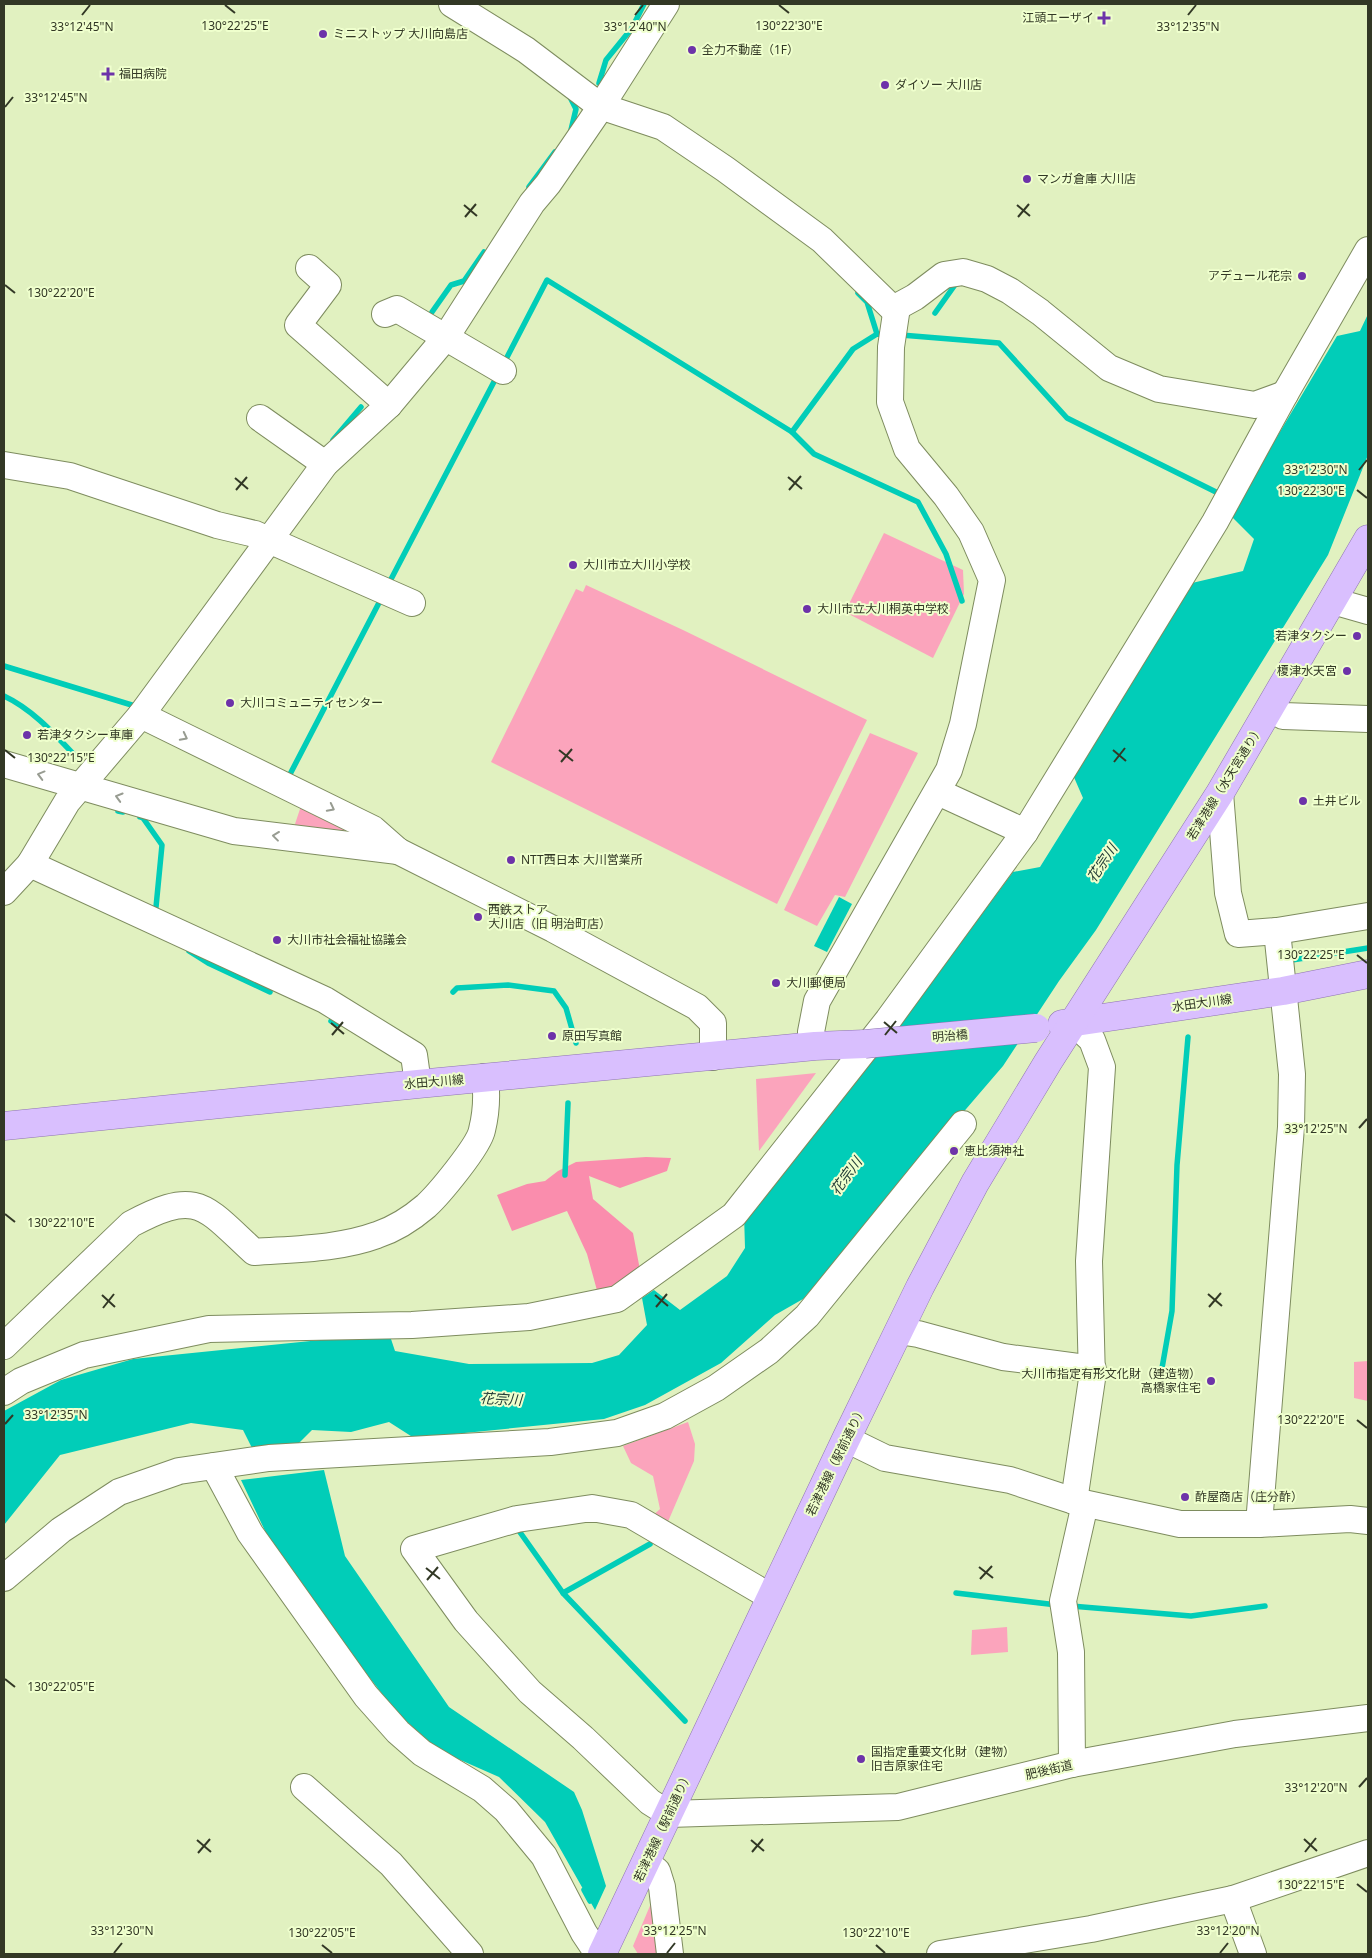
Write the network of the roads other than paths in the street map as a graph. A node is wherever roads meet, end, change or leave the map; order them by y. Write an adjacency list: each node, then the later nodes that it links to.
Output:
1 (452, 4): 3 (street)
2 (666, 4): 3 (street)
3 (600, 106): 6 (street); 8 (street)
4 (1368, 250): 10 (street)
5 (309, 268): 11 (street)
6 (895, 308): 10 (street); 25 (street)
7 (385, 314): 8 (street)
8 (446, 337): 9 (street); 11 (street)
9 (499, 369)
10 (1285, 394): 27 (street)
11 (389, 405): 13 (street)
12 (260, 418): 13 (street)
13 (318, 458): 15 (street)
14 (4, 465): 15 (street)
15 (261, 537): 17 (street); 21 (street)
16 (1368, 539): 18 (main road, 若津港線（水天宮通り）)
17 (392, 595)
18 (1333, 601): 19 (street); 20 (main road, 若津港線（水天宮通り）)
19 (1368, 611)
20 (1271, 707): 22 (street); 26 (main road, 若津港線（水天宮通り）)
21 (141, 715): 24 (street); 28 (street, one-way to 28)
22 (1368, 719)
23 (4, 764): 24 (street, one-way to 23)
24 (80, 785): 28 (street, one-way to 24); 29 (street)
25 (938, 792): 27 (street); 38 (street)
26 (1220, 793): 32 (street); 35 (main road, 若津港線（水天宮通り）)
27 (1025, 832): 47 (street)
28 (398, 851): 39 (street)
29 (30, 864): 30 (street); 41 (street)
30 (4, 892)
31 (1368, 916): 32 (street)
32 (1277, 931): 34 (street)
33 (1368, 974): 34 (main road, 水田大川線)
34 (1283, 991): 35 (main road, 水田大川線); 52 (street)
35 (1073, 1022): 36 (main road, 水田大川線); 44 (main road, 若津港線（駅前通り）); 46 (street)
36 (1036, 1028): 37 (main road, 明治橋, bridge)
37 (865, 1044): 38 (main road, 水田大川線)
38 (815, 1046): 39 (main road, 水田大川線)
39 (712, 1057): 40 (main road, 水田大川線)
40 (485, 1077): 41 (main road, 水田大川線); 45 (street)
41 (418, 1084): 43 (main road, 水田大川線)
42 (963, 1124): 49 (street)
43 (4, 1126)
44 (899, 1332): 46 (street); 48 (main road, 若津港線（駅前通り）)
45 (4, 1346)
46 (1093, 1369): 50 (street)
47 (4, 1392)
48 (846, 1440): 50 (street); 54 (main road, 若津港線（駅前通り）)
49 (214, 1466): 53 (street); 62 (street)
50 (1080, 1502): 52 (street); 56 (street)
51 (1368, 1521): 52 (street)
52 (1259, 1524)
53 (4, 1578)
54 (771, 1597): 58 (main road, 若津港線（駅前通り）); 58 (street)
55 (1368, 1718): 56 (street, 肥後街道)
56 (1072, 1764): 58 (street, 肥後街道)
57 (304, 1787): 63 (street)
58 (669, 1814): 60 (main road, 若津港線（駅前通り）)
59 (1368, 1853): 61 (street)
60 (646, 1863): 62 (main road, 若津港線（駅前通り）); 64 (street)
61 (1233, 1899): 65 (street); 66 (street)
62 (603, 1951)
63 (470, 1954)
64 (670, 1954)
65 (940, 1954)
66 (1253, 1954)

